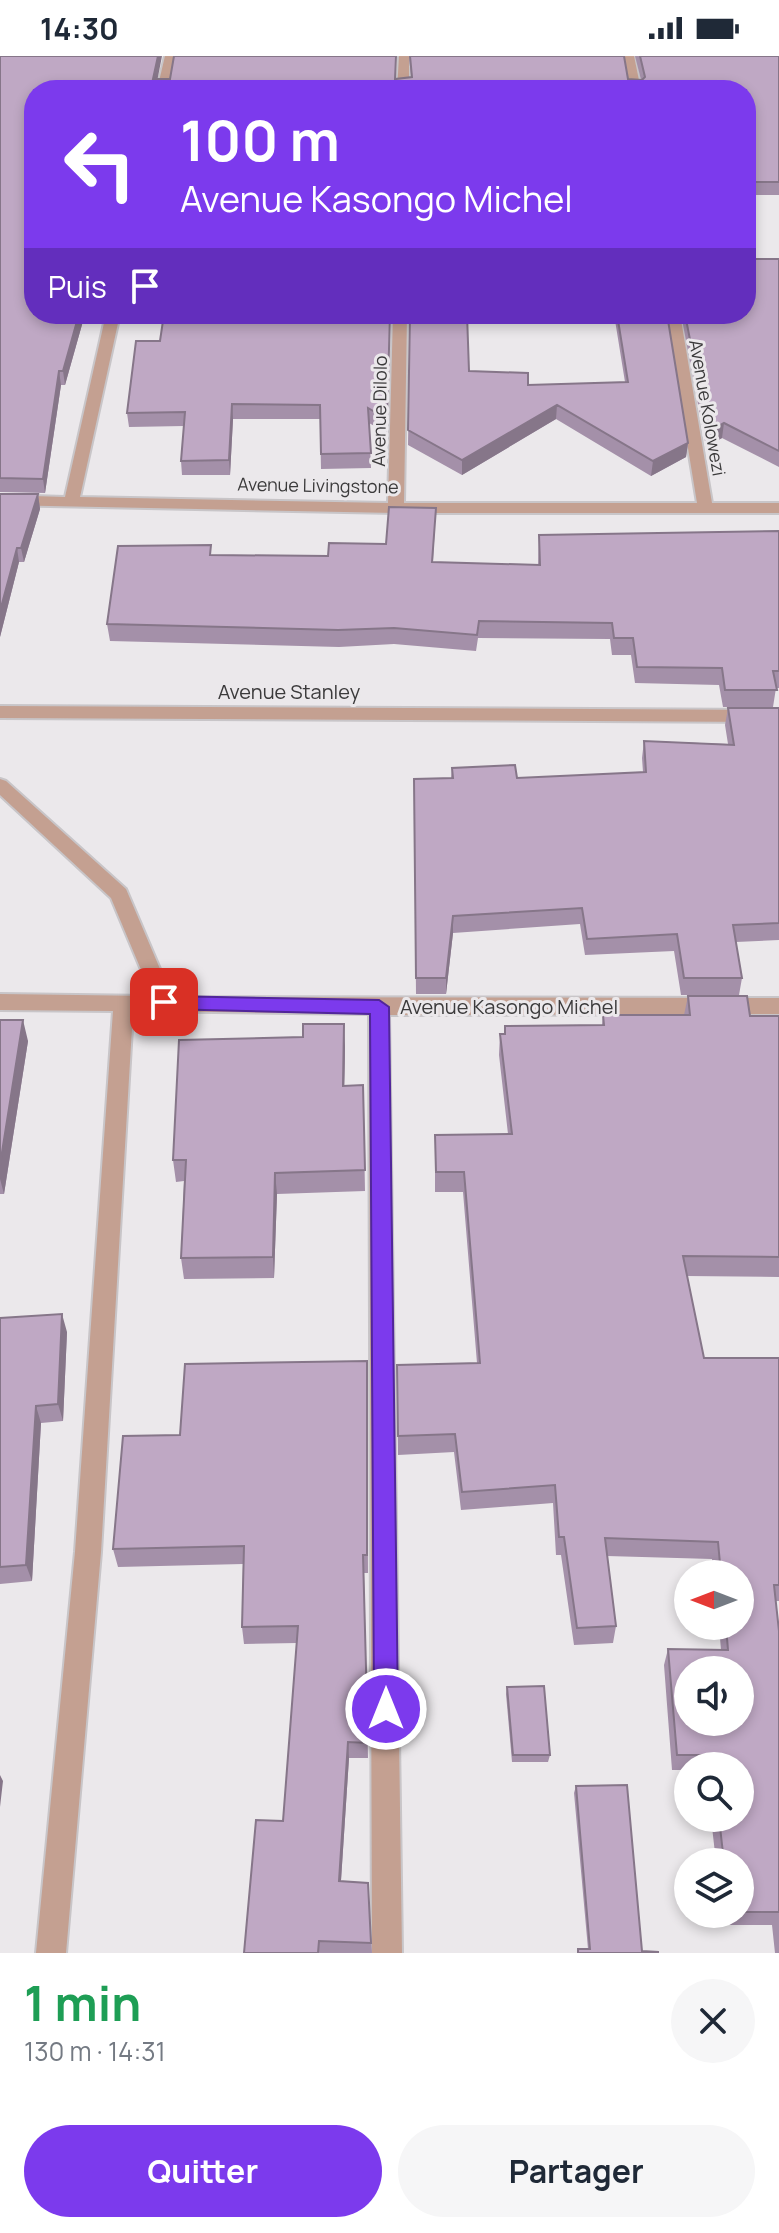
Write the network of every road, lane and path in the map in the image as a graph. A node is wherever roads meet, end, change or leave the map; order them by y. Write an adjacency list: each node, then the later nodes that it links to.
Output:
1 (170, 56): 4 (street)
2 (404, 56): 5 (street)
3 (629, 56): 6 (street)
4 (165, 80)
5 (403, 80)
6 (633, 80)
7 (111, 324): 11 (street)
8 (400, 324): 13 (street, Avenue Dilolo)
9 (675, 324): 12 (street, Avenue Kolowezi)
10 (0, 500): 11 (street, Avenue Livingstone)
11 (72, 500): 13 (street, Avenue Livingstone)
12 (705, 507): 13 (street, Avenue Livingstone); 14 (street, Avenue Livingstone)
13 (396, 508)
14 (779, 508)
15 (0, 712): 16 (street, Avenue Stanley)
16 (779, 716)
17 (0, 785): 20 (street)
18 (0, 1002): 19 (street, Avenue Kasongo Michel)
19 (124, 1002): 20 (street, Avenue Kasongo Michel); 23 (street)
20 (164, 1002): 22 (street, Avenue Kasongo Michel)
21 (779, 1006): 22 (street, Avenue Kasongo Michel)
22 (379, 1007): 24 (street)
23 (51, 1953)
24 (387, 1953)

